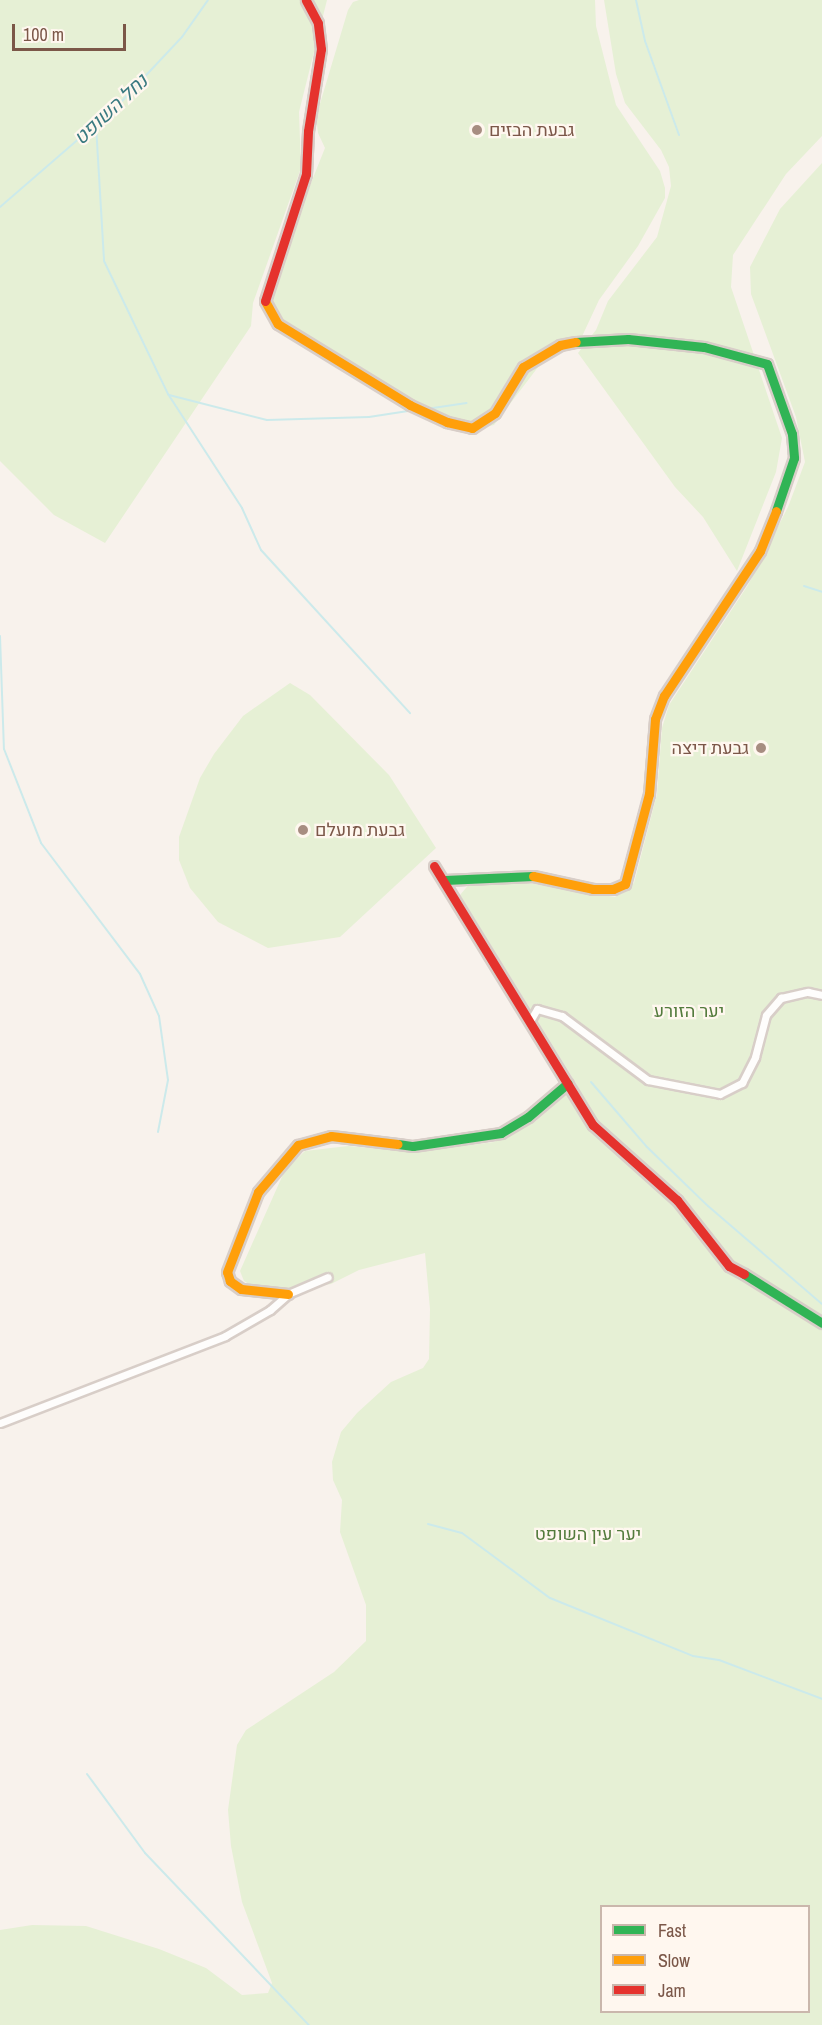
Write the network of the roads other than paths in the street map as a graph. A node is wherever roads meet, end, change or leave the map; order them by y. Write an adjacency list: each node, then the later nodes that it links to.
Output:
1 (306, 0): 3 (street)
2 (434, 866): 3 (street)
3 (445, 880): 5 (street)
4 (822, 995): 5 (street)
5 (530, 1021): 6 (street)
6 (568, 1083): 8 (street); 9 (street)
7 (328, 1277): 8 (street)
8 (287, 1295): 10 (street)
9 (822, 1323)
10 (0, 1423)

